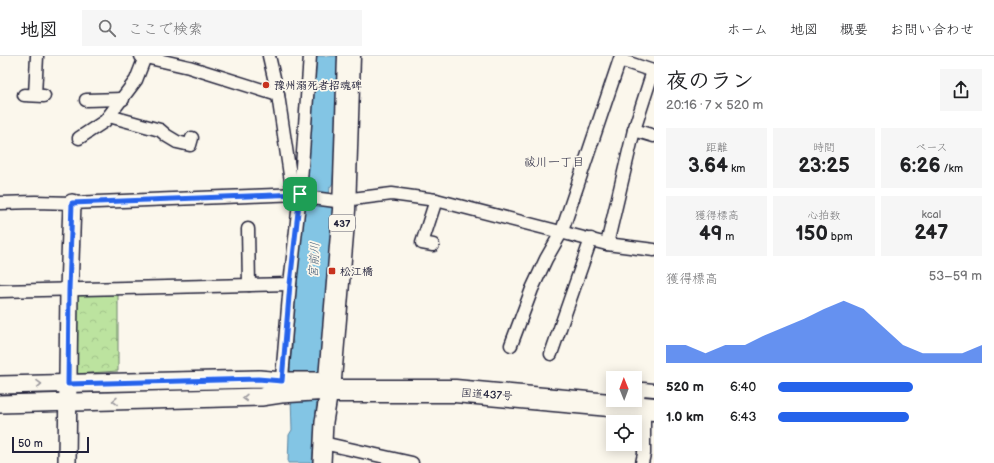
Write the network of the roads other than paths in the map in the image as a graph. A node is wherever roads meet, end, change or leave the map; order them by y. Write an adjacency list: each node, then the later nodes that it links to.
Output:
1 (37, 56): 7 (street)
2 (143, 56): 8 (street); 9 (street)
3 (269, 56): 8 (street)
4 (310, 56): 16 (street)
5 (348, 56): 17 (highway, 437)
6 (620, 58): 12 (street); 22 (street)
7 (34, 95)
8 (278, 95): 16 (street)
9 (123, 99): 10 (street); 11 (street)
10 (86, 100)
11 (109, 116): 14 (street); 15 (street)
12 (634, 130): 13 (street); 24 (street)
13 (654, 136)
14 (79, 138)
15 (192, 138)
16 (301, 195): 17 (street); 20 (street); 27 (street)
17 (340, 200): 18 (street); 35 (highway, 437)
18 (436, 200): 22 (street); 25 (street)
19 (0, 203): 20 (street)
20 (72, 203): 29 (street)
21 (248, 229): 28 (street)
22 (562, 232): 23 (street); 31 (street)
23 (591, 239): 24 (street); 32 (street)
24 (606, 244): 26 (street)
25 (432, 245)
26 (653, 246)
27 (290, 284): 28 (street); 36 (street)
28 (250, 285): 29 (street)
29 (69, 290): 30 (street); 33 (street)
30 (0, 291)
31 (511, 345)
32 (551, 354)
33 (68, 384): 34 (street, one-way to 33); 36 (street); 38 (street)
34 (0, 385)
35 (327, 386): 36 (street); 37 (highway, 国道437号); 40 (highway, 国道437号); 41 (street)
36 (283, 388): 38 (street, one-way to 38)
37 (606, 394)
38 (68, 402): 39 (street); 42 (street)
39 (0, 404)
40 (646, 404): 45 (street)
41 (323, 442): 43 (street); 44 (street)
42 (67, 463)
43 (322, 463)
44 (412, 463)
45 (642, 463)

